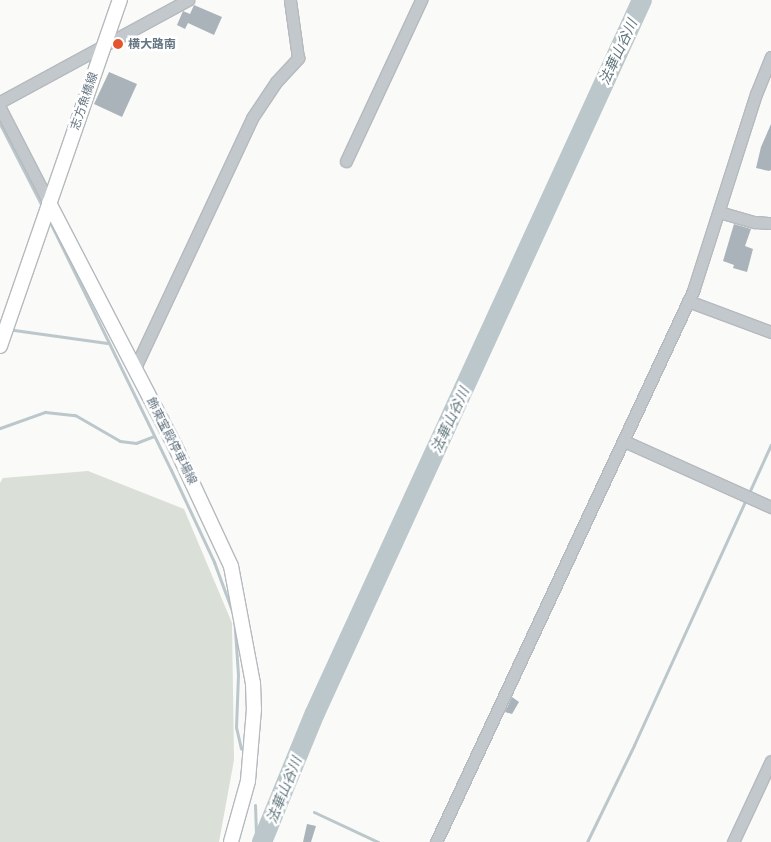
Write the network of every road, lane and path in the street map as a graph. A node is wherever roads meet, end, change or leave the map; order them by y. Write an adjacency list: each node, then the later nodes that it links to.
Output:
1 (188, 0): 5 (street)
2 (290, 0): 16 (street)
3 (421, 0): 9 (street)
4 (116, 3): 5 (main road, 志方魚橋線)
5 (104, 45): 7 (street); 10 (main road, 志方魚橋線)
6 (771, 57): 11 (street)
7 (0, 102)
8 (0, 108): 10 (street)
9 (346, 161)
10 (46, 211): 15 (main road); 16 (main road, 飾東宝殿停車場線)
11 (719, 212): 12 (street); 13 (street)
12 (771, 223)
13 (688, 301): 14 (street); 17 (street)
14 (771, 332)
15 (0, 346)
16 (134, 368): 20 (main road, 飾東宝殿停車場線)
17 (624, 441): 18 (street); 21 (street)
18 (771, 507)
19 (771, 761): 22 (street)
20 (231, 842)
21 (436, 842)
22 (733, 842)

